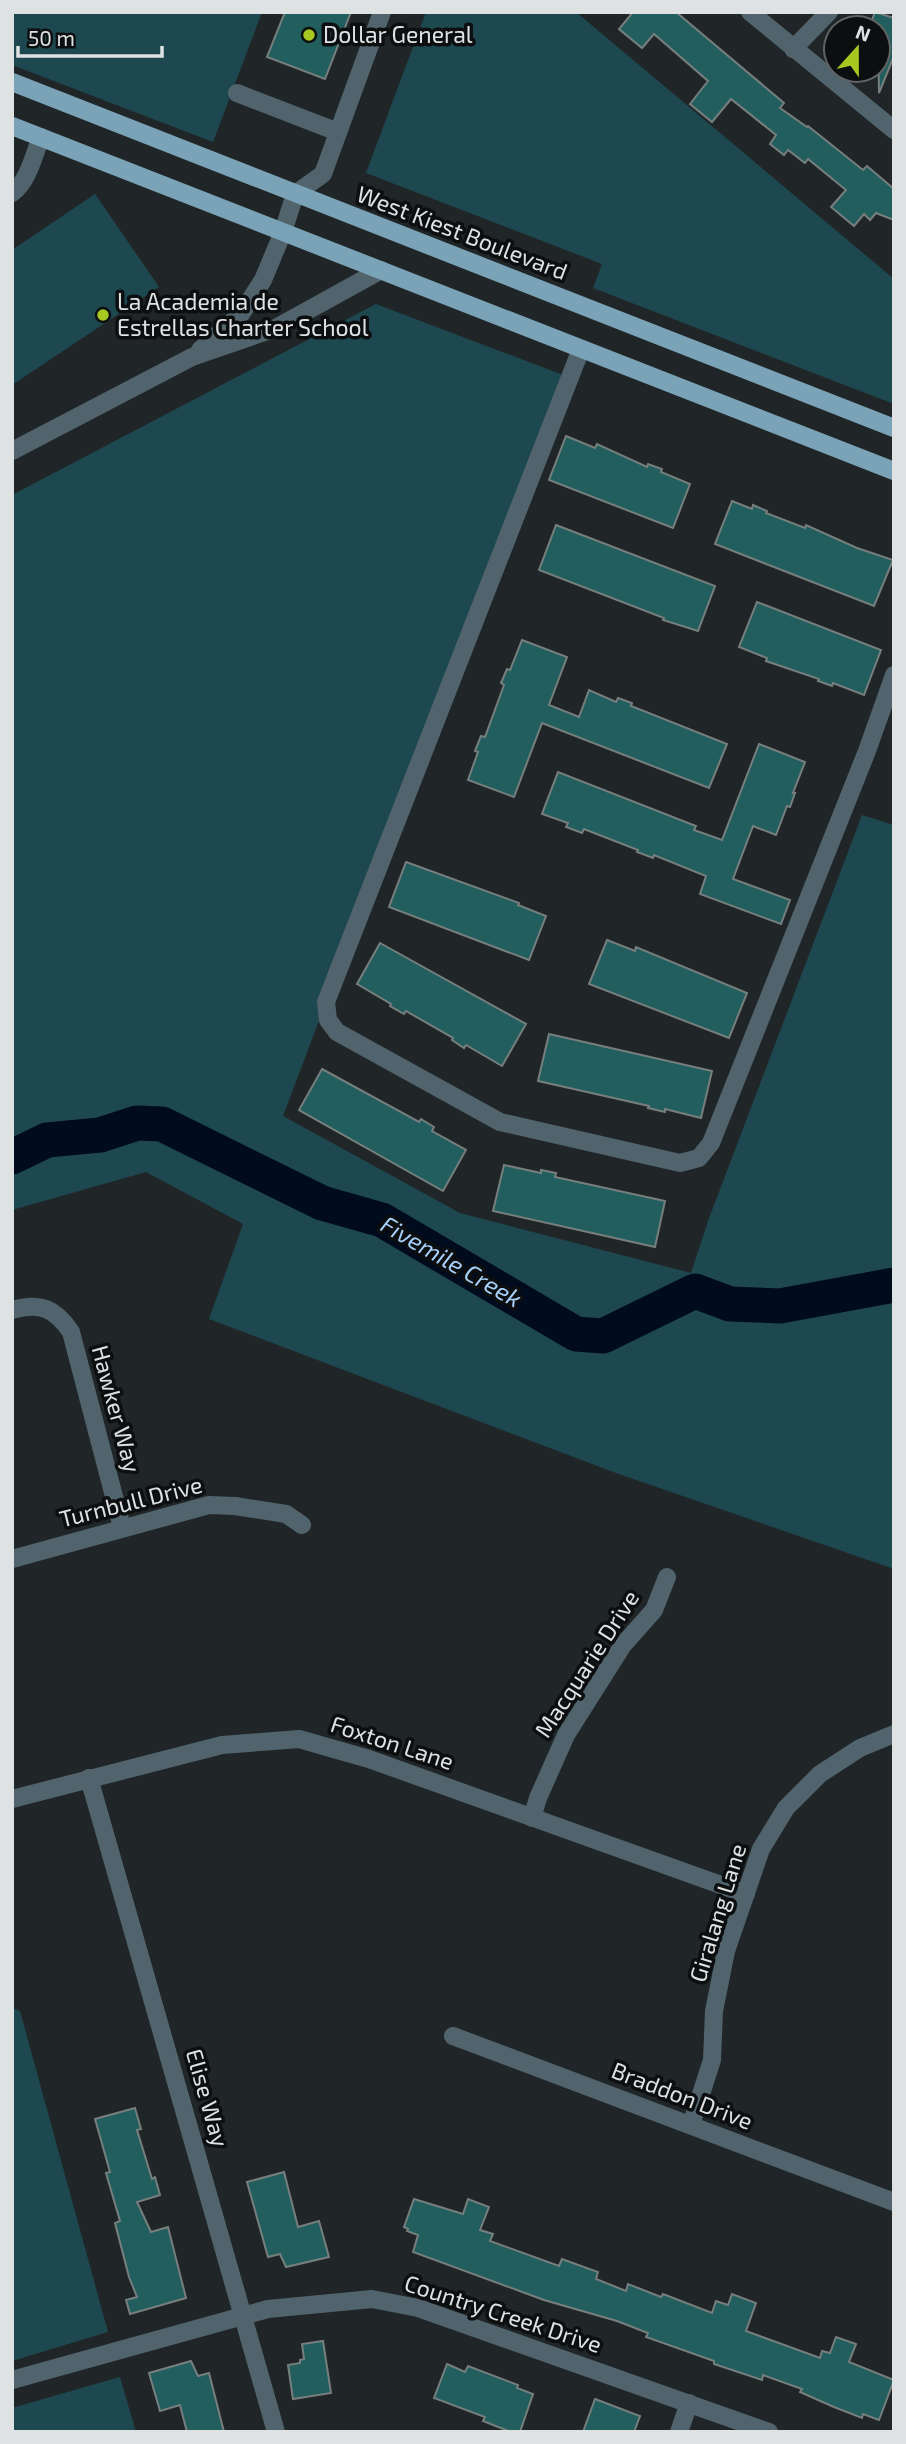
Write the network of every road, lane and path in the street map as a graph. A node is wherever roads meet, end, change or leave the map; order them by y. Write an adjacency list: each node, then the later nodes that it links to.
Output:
1 (382, 12): 9 (street)
2 (750, 12): 4 (street)
3 (829, 12): 4 (street)
4 (793, 49): 8 (street)
5 (12, 82): 12 (main road, West Kiest Boulevard)
6 (237, 93): 9 (street)
7 (12, 126): 10 (main road)
8 (894, 130)
9 (338, 132): 12 (street)
10 (41, 137): 11 (street); 13 (main road)
11 (12, 193)
12 (295, 194): 13 (street); 17 (main road, West Kiest Boulevard)
13 (283, 232): 14 (main road); 16 (street)
14 (381, 270): 15 (main road); 16 (street)
15 (581, 349): 19 (main road); 20 (street)
16 (192, 357): 18 (street)
17 (894, 428)
18 (12, 451)
19 (894, 471)
20 (894, 675)
21 (12, 1310): 23 (street, Hawker Way)
22 (302, 1525): 23 (street, Turnbull Drive)
23 (122, 1527): 24 (street, Turnbull Drive)
24 (12, 1559)
25 (667, 1577): 29 (street, Macquarie Drive)
26 (894, 1734): 30 (street, Giralang Lane)
27 (89, 1778): 28 (street, Foxton Lane); 29 (street, Foxton Lane); 34 (street, Elise Way)
28 (12, 1799)
29 (533, 1818): 30 (street, Foxton Lane)
30 (746, 1894): 32 (street, Giralang Lane)
31 (453, 2036): 32 (street, Braddon Drive)
32 (691, 2125): 33 (street, Braddon Drive)
33 (894, 2202)
34 (244, 2316): 35 (street, Country Creek Drive); 36 (street, Country Creek Drive); 37 (street, Elise Way)
35 (12, 2380)
36 (689, 2403): 38 (street); 39 (street, Country Creek Drive)
37 (276, 2432)
38 (679, 2432)
39 (769, 2432)

